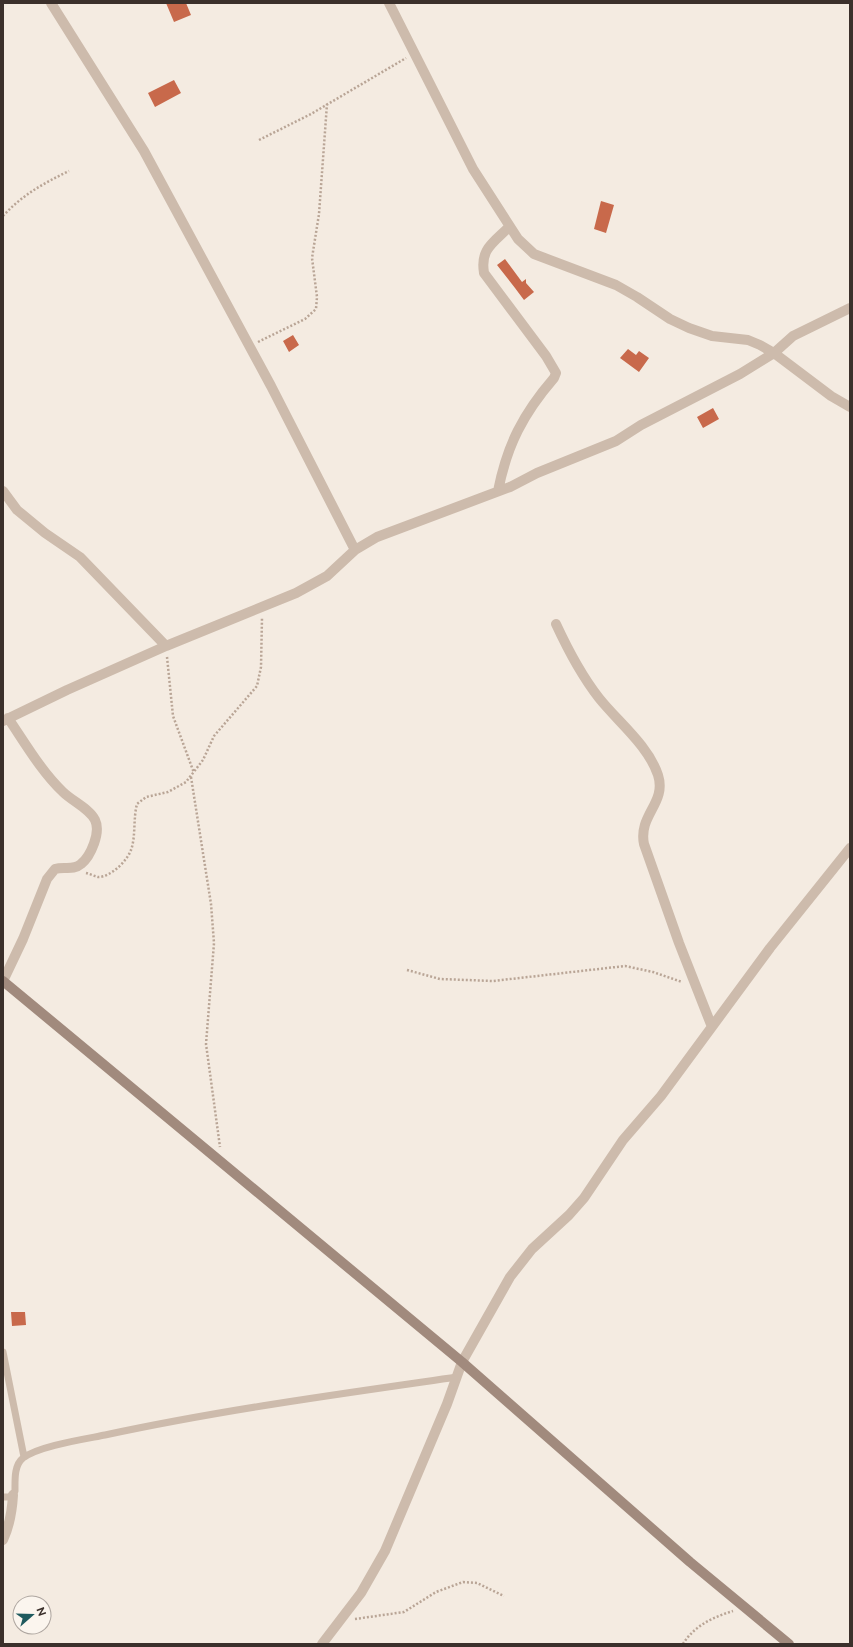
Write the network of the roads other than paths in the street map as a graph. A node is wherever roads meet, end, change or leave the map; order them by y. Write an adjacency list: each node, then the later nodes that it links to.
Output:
1 (51, 3): 9 (street)
2 (389, 3): 3 (street)
3 (509, 227): 5 (street); 8 (street)
4 (850, 308): 5 (street)
5 (774, 353): 6 (street); 8 (street)
6 (850, 407)
7 (3, 491): 11 (street)
8 (498, 491): 9 (street)
9 (355, 550): 11 (street)
10 (556, 624): 15 (street)
11 (166, 646): 12 (street)
12 (5, 720): 14 (street)
13 (850, 848): 15 (street)
14 (3, 981): 17 (street)
15 (712, 1027): 17 (street)
16 (3, 1352): 19 (lane)
17 (462, 1362): 18 (street); 23 (street)
18 (457, 1377): 19 (lane); 22 (street)
19 (24, 1457): 20 (lane)
20 (8, 1496): 21 (street)
21 (3, 1540)
22 (322, 1644)
23 (789, 1644)

